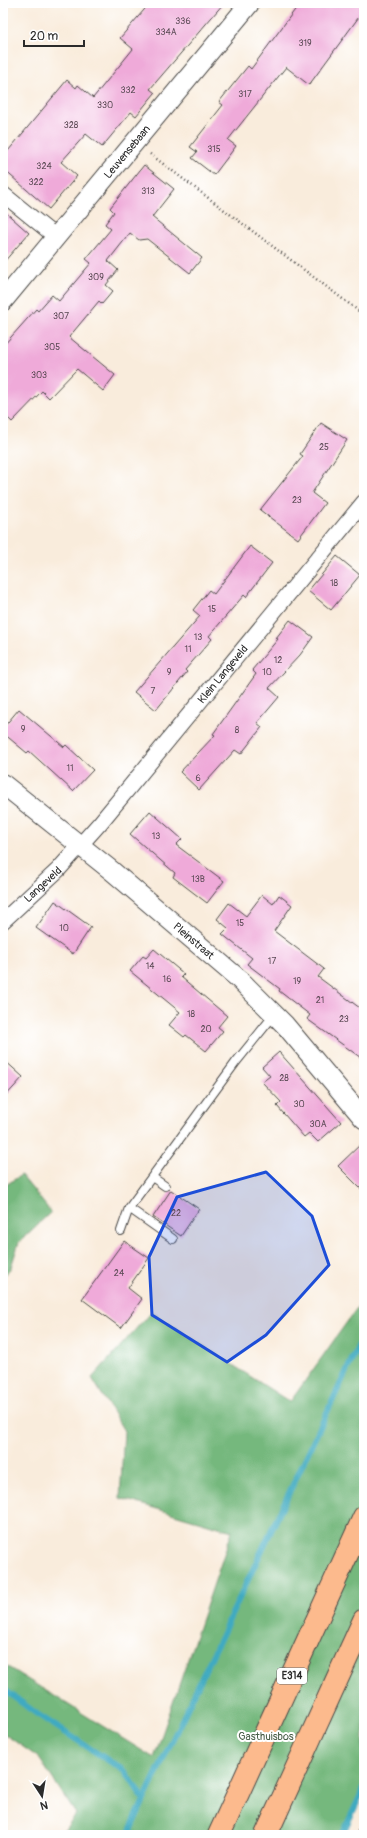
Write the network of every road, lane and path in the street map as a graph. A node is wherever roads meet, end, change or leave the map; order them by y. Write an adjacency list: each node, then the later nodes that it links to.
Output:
1 (250, 3): 4 (street, Leuvensebaan)
2 (146, 151): 6 (path)
3 (3, 194): 4 (street)
4 (56, 237): 5 (street, Leuvensebaan)
5 (3, 301)
6 (364, 315)
7 (364, 502): 9 (street, Klein Langeveld)
8 (3, 784): 9 (street, Pleinstraat)
9 (80, 846): 10 (street, Langeveld); 11 (street, Pleinstraat)
10 (3, 921)
11 (274, 1015): 12 (street, Pleinstraat); 13 (lane)
12 (364, 1120)
13 (152, 1177): 14 (lane); 15 (lane)
14 (165, 1186)
15 (129, 1208): 16 (lane); 17 (lane)
16 (121, 1231)
17 (173, 1239)
18 (364, 1517): 21 (highway, E314)
19 (364, 1620): 22 (highway)
20 (364, 1819): 23 (path)
21 (219, 1835)
22 (266, 1835)
23 (356, 1835)

